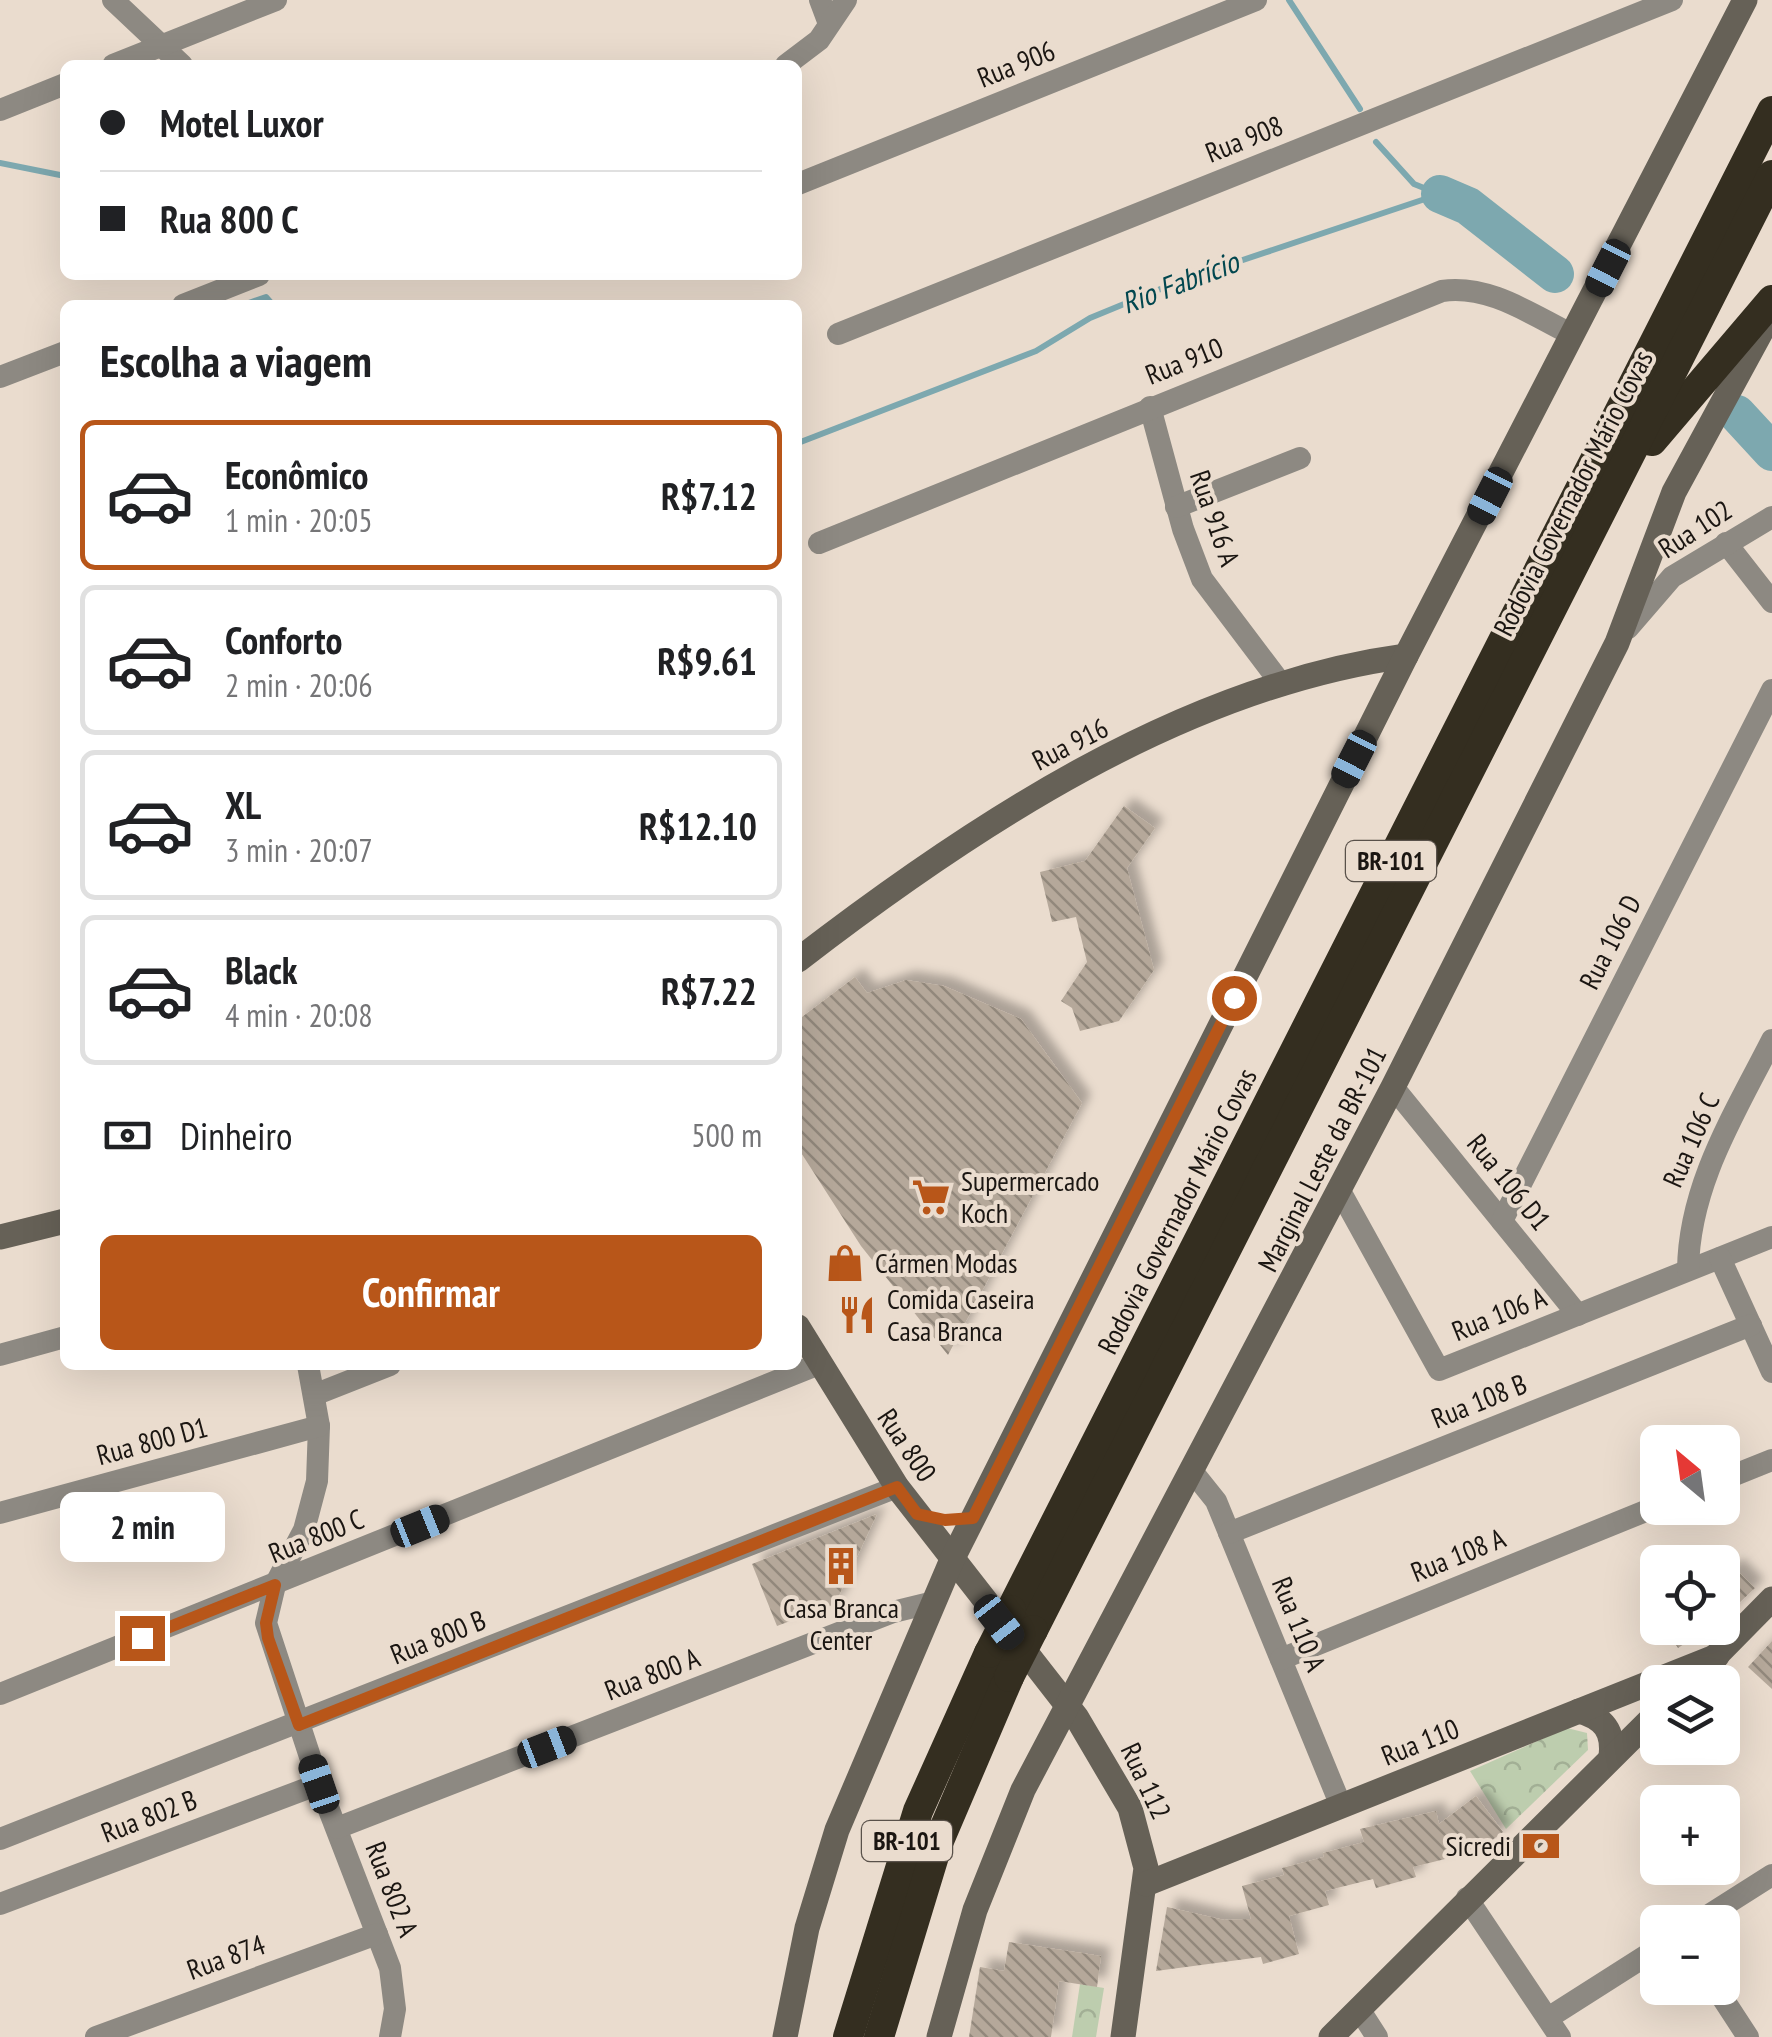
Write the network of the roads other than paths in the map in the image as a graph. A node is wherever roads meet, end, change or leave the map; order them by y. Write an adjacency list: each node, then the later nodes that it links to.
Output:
1 (114, 0): 9 (street)
2 (276, 0): 9 (street)
3 (820, 0): 8 (street)
4 (846, 0): 8 (street)
5 (1256, 0): 17 (street, Rua 906)
6 (1672, 0): 22 (street, Rua 908)
7 (1746, 0): 23 (main road)
8 (829, 24): 12 (street)
9 (161, 46): 10 (street); 11 (street)
10 (126, 60)
11 (176, 60)
12 (793, 60)
13 (60, 86): 14 (street)
14 (0, 110)
15 (1772, 111): 72 (highway, Rodovia Governador Mário Covas / BR-101)
16 (1772, 174): 29 (highway, Rodovia Governador Mário Covas / BR-101)
17 (802, 182)
18 (246, 280): 19 (street)
19 (196, 300)
20 (1772, 300): 29 (highway)
21 (1772, 313): 34 (main road, Marginal Leste da BR-101)
22 (838, 334)
23 (1573, 335): 26 (street, Rua 910); 35 (main road)
24 (60, 354): 25 (street)
25 (0, 378)
26 (1150, 407): 28 (street, Rua 916 A); 31 (street, Rua 910)
27 (1300, 458): 28 (street)
28 (1176, 507): 36 (street, Rua 916 A)
29 (1597, 516): 72 (highway, Rodovia Governador Mário Covas / BR-101)
30 (1772, 516): 32 (street, Rua 102)
31 (820, 543)
32 (1726, 543): 33 (street); 34 (street, Rua 102)
33 (1772, 602)
34 (1617, 643): 40 (main road, Marginal Leste da BR-101)
35 (1406, 656): 36 (main road, Rua 916); 66 (main road)
36 (1282, 685): 38 (main road, Rua 916)
37 (1772, 690): 42 (street, Rua 106 D)
38 (802, 957)
39 (1772, 1040): 47 (street, Rua 106 C)
40 (1393, 1087): 41 (main road, Marginal Leste da BR-101); 42 (street, Rua 106 D1)
41 (1340, 1191): 48 (street, Rua 106 A); 60 (main road, Marginal Leste da BR-101)
42 (1502, 1221): 48 (street, Rua 106 D1)
43 (60, 1222): 44 (main road)
44 (0, 1237)
45 (1772, 1237): 46 (street, Rua 106 A)
46 (1720, 1258): 47 (street, Rua 106 A); 49 (street)
47 (1688, 1270): 48 (street, Rua 106 A)
48 (1578, 1315)
49 (1751, 1325): 56 (street); 67 (street, Rua 108 B)
50 (802, 1335): 53 (main road, Rua 800)
51 (60, 1338): 52 (street)
52 (0, 1355)
53 (820, 1364): 62 (main road, Rua 800); 69 (street, Rua 800 C)
54 (309, 1370): 57 (street, Rua 802 A)
55 (377, 1370): 57 (street)
56 (1772, 1372)
57 (314, 1395): 58 (street, Rua 802 A)
58 (319, 1426): 64 (street, Rua 800 D1); 69 (street, Rua 802 A)
59 (1772, 1460): 61 (street)
60 (1192, 1471): 67 (street, Rua 110 A); 77 (main road, Marginal Leste da BR-101)
61 (1740, 1473)
62 (897, 1487): 65 (main road, Rua 800); 79 (street, Rua 800 B)
63 (1640, 1513): 74 (street, Rua 108 A)
64 (0, 1514)
65 (917, 1514): 66 (main road); 68 (main road, Rua 800)
66 (973, 1518): 68 (main road); 72 (main road)
67 (1229, 1533): 74 (street, Rua 110 A)
68 (951, 1562): 71 (main road); 72 (main road, Rua 800)
69 (275, 1585): 76 (street, Rua 800 C); 79 (street, Rua 802 A)
70 (1772, 1599): 73 (main road)
71 (934, 1602): 72 (main road); 84 (street, Rua 800 A); 98 (main road)
72 (1006, 1628): 77 (main road, Rua 112); 99 (highway, Rodovia Governador Mário Covas / BR-101); 100 (highway, Rodovia Governador Mário Covas / BR-101, bridge)
73 (1716, 1656): 75 (main road); 78 (main road, Rua 110)
74 (1281, 1659): 83 (street, Rua 110 A)
75 (1707, 1665)
76 (0, 1694)
77 (1066, 1705): 87 (main road, Rua 112); 101 (main road, Marginal Leste da BR-101)
78 (1579, 1711): 81 (main road); 83 (main road, Rua 110)
79 (299, 1725): 82 (street, Rua 802 A); 85 (street, Rua 800 B)
80 (1640, 1729): 81 (main road)
81 (1611, 1757): 88 (main road)
82 (319, 1784): 84 (street, Rua 802 A); 89 (street, Rua 802 B)
83 (1341, 1806): 87 (main road, Rua 110)
84 (336, 1828): 91 (street, Rua 802 A)
85 (0, 1839)
86 (1772, 1875): 90 (street)
87 (1146, 1884): 102 (main road, Rua 112)
88 (1467, 1898): 94 (main road); 95 (street)
89 (0, 1904)
90 (1725, 1905)
91 (377, 1934): 96 (street, Rua 874); 97 (street, Rua 802 A)
92 (1640, 1962): 95 (street)
93 (1727, 2005): 105 (street)
94 (1359, 2009): 103 (main road); 104 (street)
95 (1554, 2028)
96 (96, 2037)
97 (390, 2037)
98 (785, 2037)
99 (848, 2037)
100 (879, 2037)
101 (939, 2037)
102 (1123, 2037)
103 (1331, 2037)
104 (1376, 2037)
105 (1748, 2037)

